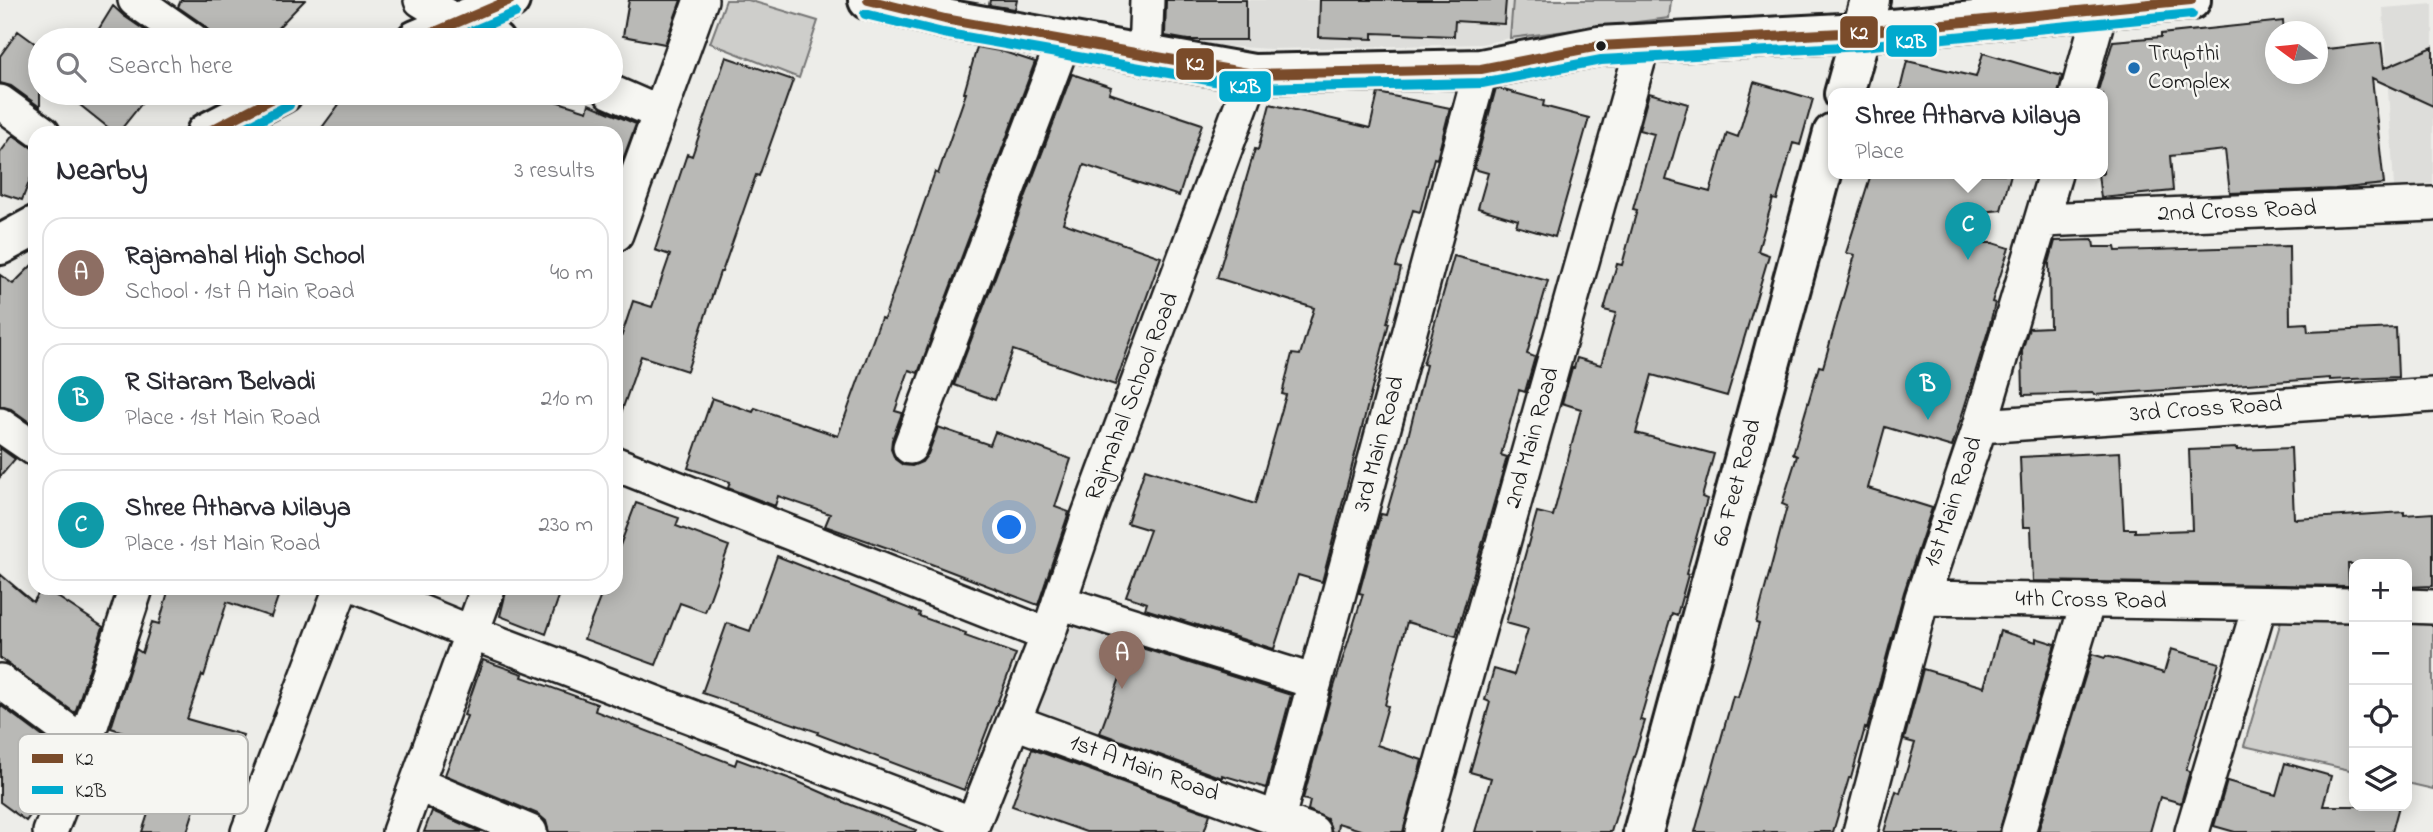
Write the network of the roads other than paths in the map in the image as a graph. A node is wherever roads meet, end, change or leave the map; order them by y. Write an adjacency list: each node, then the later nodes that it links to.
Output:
1 (135, 0): 12 (street)
2 (421, 0): 11 (street)
3 (510, 0): 11 (street)
4 (701, 0): 25 (street)
5 (868, 0): 9 (street)
6 (1147, 0): 17 (street)
7 (2190, 0): 8 (street)
8 (2102, 4): 10 (street); 21 (street)
9 (930, 7): 15 (street)
10 (1865, 16): 16 (street); 20 (street)
11 (459, 23): 13 (street); 14 (street)
12 (175, 28)
13 (446, 28)
14 (470, 28)
15 (1064, 40): 17 (street); 39 (street)
16 (1643, 44): 18 (street); 68 (street, 2nd Main Road)
17 (1145, 56): 19 (street)
18 (1481, 69): 19 (street); 55 (street, 3rd Main Road)
19 (1254, 74): 47 (street, Rajmahal School Road)
20 (1846, 88)
21 (2079, 88)
22 (623, 97): 25 (street)
23 (0, 102): 26 (street)
24 (254, 105): 27 (street)
25 (660, 113): 31 (street)
26 (33, 126)
27 (218, 126)
28 (1828, 151): 69 (street, 60 Feet Road)
29 (2053, 179): 32 (street, 1st Main Road)
30 (2433, 204): 32 (street, 2nd Cross Road)
31 (623, 215)
32 (2042, 220): 37 (street, 1st Main Road)
33 (28, 230): 34 (street)
34 (0, 245)
35 (2433, 395): 37 (street, 3rd Cross Road)
36 (0, 425): 38 (street)
37 (1980, 426): 45 (street, 1st Main Road)
38 (28, 444)
39 (910, 447)
40 (623, 467): 53 (street)
41 (134, 595): 58 (street)
42 (338, 595): 64 (street)
43 (379, 595): 52 (street)
44 (486, 595): 52 (street)
45 (1922, 598): 46 (street, 4th Cross Road); 70 (street, 1st Main Road)
46 (2088, 601): 48 (street, 4th Cross Road); 71 (street)
47 (1059, 602): 53 (street, Rajmahal School Road); 55 (street)
48 (2260, 604): 49 (street, 4th Cross Road); 62 (street)
49 (2349, 605)
50 (2412, 606): 51 (street)
51 (2433, 607)
52 (472, 633): 56 (street, Rajmahal School Road); 59 (street)
53 (1048, 635): 56 (street, Rajmahal School Road)
54 (0, 681): 57 (street)
55 (1315, 682): 61 (street, 3rd Main Road)
56 (1015, 722): 61 (street, 1st A Main Road)
57 (72, 734)
58 (88, 734)
59 (417, 784): 65 (street); 66 (street)
60 (57, 814): 63 (street)
61 (1278, 818): 67 (street, 1st A Main Road)
62 (2202, 830)
63 (50, 832)
64 (248, 832)
65 (399, 832)
66 (530, 832)
67 (1312, 832)
68 (1422, 832)
69 (1643, 832)
70 (1860, 832)
71 (2018, 832)

